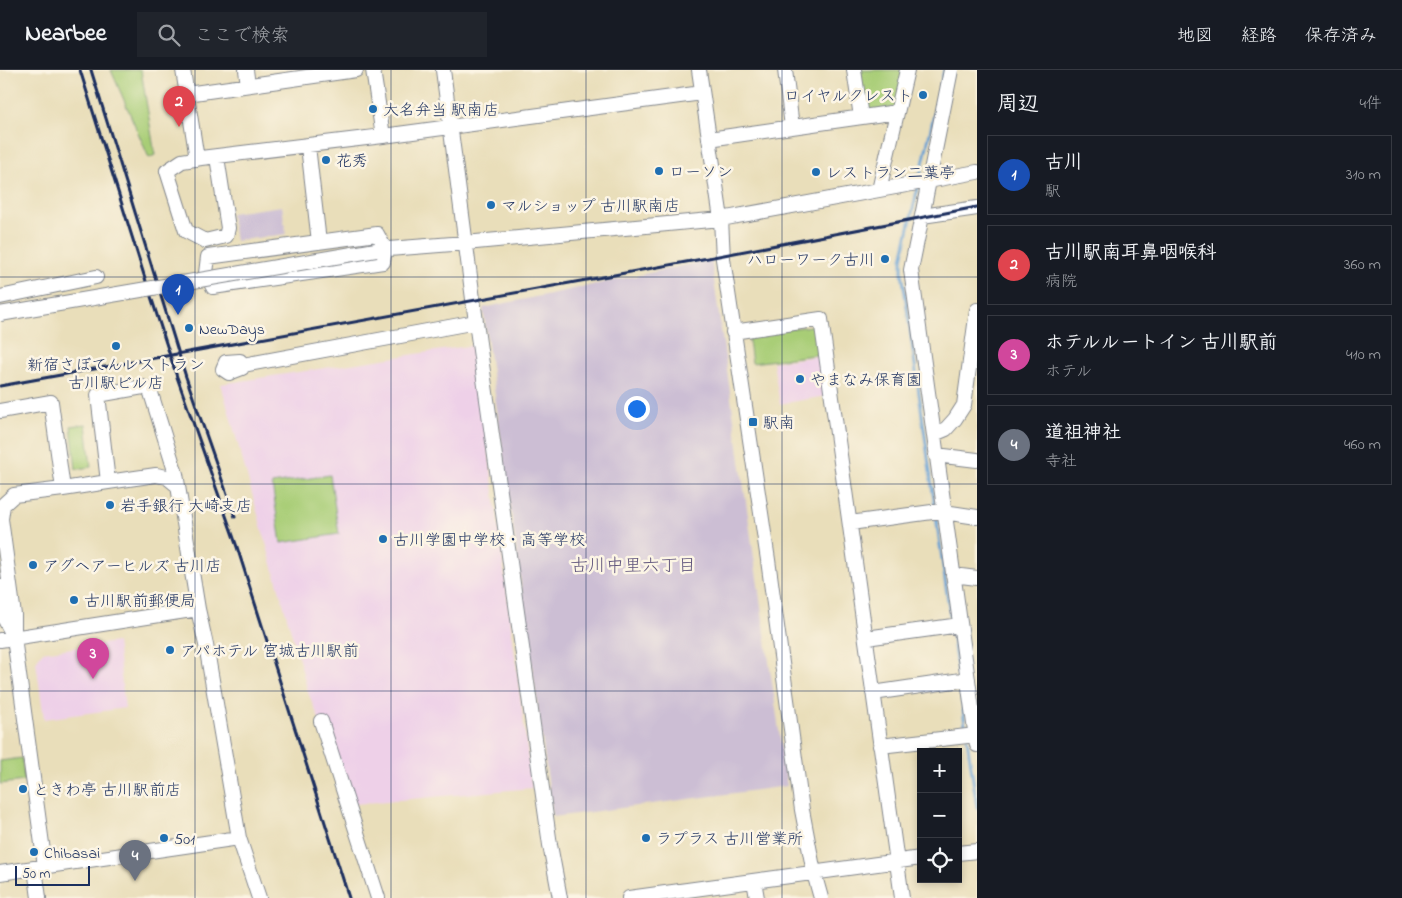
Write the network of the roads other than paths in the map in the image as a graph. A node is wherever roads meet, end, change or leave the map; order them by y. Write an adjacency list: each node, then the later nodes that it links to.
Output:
1 (183, 70): 14 (street)
2 (246, 70): 12 (street)
3 (356, 70): 11 (street)
4 (372, 70): 19 (street)
5 (443, 70): 18 (street)
6 (698, 70): 13 (street)
7 (785, 70): 17 (street)
8 (854, 70): 16 (street)
9 (907, 70): 15 (street)
10 (951, 70): 25 (street)
11 (310, 73): 12 (street)
12 (248, 85): 14 (street)
13 (702, 93): 18 (street); 20 (street)
14 (187, 94): 23 (street)
15 (897, 112): 16 (street); 26 (street)
16 (861, 117): 17 (street)
17 (792, 126): 20 (street)
18 (451, 127): 19 (street); 31 (street)
19 (383, 136): 21 (street)
20 (709, 139): 29 (street)
21 (308, 146): 22 (street); 30 (street)
22 (217, 157): 23 (street); 23 (street)
23 (197, 159)
24 (977, 172): 25 (street)
25 (922, 182): 26 (street); 28 (street)
26 (879, 190): 29 (street)
27 (977, 208): 28 (street)
28 (922, 216): 43 (street)
29 (721, 219): 31 (street); 38 (street)
30 (319, 242): 32 (street); 32 (street)
31 (465, 243): 32 (street); 37 (street)
32 (380, 249): 36 (street, bridge)
33 (96, 277): 34 (street)
34 (0, 297)
35 (977, 310): 39 (street)
36 (0, 314)
37 (476, 322): 40 (street); 77 (street)
38 (733, 332): 51 (street); 72 (street)
39 (975, 346): 41 (street)
40 (243, 365)
41 (971, 406): 43 (street)
42 (0, 411): 48 (street)
43 (934, 434): 44 (street)
44 (936, 455): 45 (street); 49 (street)
45 (977, 460)
46 (108, 482): 47 (street); 47 (street); 48 (street)
47 (178, 486): 55 (street)
48 (63, 489): 57 (street)
49 (939, 512): 50 (street); 51 (street); 52 (street)
50 (977, 517)
51 (850, 523): 58 (street)
52 (953, 575): 53 (street); 56 (street)
53 (977, 578)
54 (0, 586): 57 (street)
55 (198, 609): 57 (street); 65 (street)
56 (954, 626): 58 (street); 60 (street)
57 (14, 638): 59 (street); 70 (street)
58 (866, 638): 61 (street)
59 (0, 640)
60 (961, 680): 61 (street); 63 (street)
61 (873, 693): 64 (street)
62 (321, 721): 76 (street)
63 (971, 738): 64 (street)
64 (880, 746): 69 (street)
65 (239, 838): 70 (street); 75 (street)
66 (977, 851): 67 (street)
67 (962, 853)
68 (917, 859): 69 (street)
69 (896, 862): 72 (street); 81 (street)
70 (40, 867): 71 (street); 74 (street)
71 (0, 873)
72 (814, 873): 73 (street); 80 (street)
73 (754, 881): 78 (street); 79 (street)
74 (39, 898)
75 (259, 898)
76 (378, 898)
77 (560, 898)
78 (628, 898)
79 (757, 898)
80 (821, 898)
81 (902, 898)

